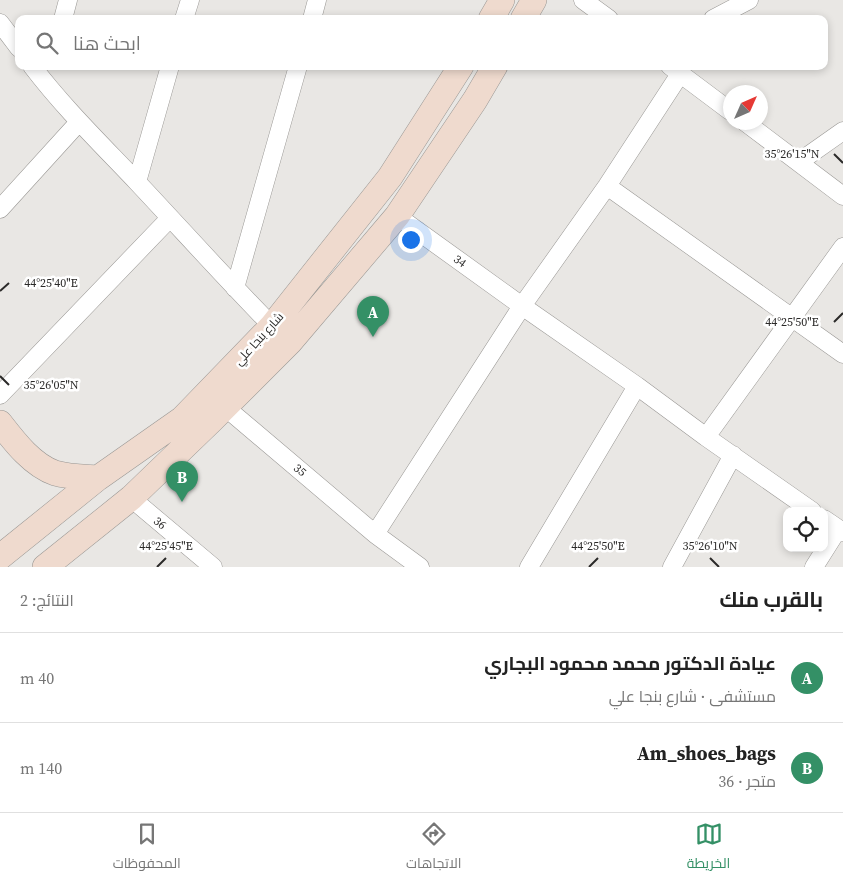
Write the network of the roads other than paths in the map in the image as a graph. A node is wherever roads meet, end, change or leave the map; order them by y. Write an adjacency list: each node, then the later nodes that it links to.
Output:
1 (68, 0): 8 (street)
2 (190, 0): 9 (street)
3 (317, 0): 10 (street)
4 (502, 0): 11 (main road)
5 (534, 0): 12 (main road)
6 (583, 0): 13 (street)
7 (749, 0): 14 (street)
8 (63, 15)
9 (185, 15)
10 (313, 15)
11 (493, 15)
12 (525, 15)
13 (603, 15)
14 (721, 15)
15 (2, 32): 16 (street)
16 (15, 44)
17 (169, 70): 28 (street)
18 (297, 70): 35 (street)
19 (458, 70): 38 (main road, شارع بنجا علي)
20 (493, 70): 32 (main road, شارع بنجا علي)
21 (675, 70): 23 (street); 29 (street)
22 (47, 75): 24 (street)
23 (723, 107)
24 (79, 122): 28 (street); 31 (street)
25 (756, 130): 27 (street)
26 (843, 130): 27 (street)
27 (799, 162): 30 (street)
28 (137, 182): 33 (street)
29 (607, 186): 36 (street); 37 (street)
30 (843, 196)
31 (0, 209)
32 (398, 216): 36 (street, 34); 42 (main road, شارع بنجا علي)
33 (170, 218): 35 (street); 41 (street)
34 (843, 247): 37 (street)
35 (235, 288): 38 (street)
36 (522, 306): 40 (street, 34); 50 (street)
37 (792, 317): 39 (street); 44 (street)
38 (272, 326): 46 (main road, شارع بنجا علي)
39 (843, 354)
40 (637, 386): 44 (street, 34); 55 (street)
41 (0, 395)
42 (225, 407): 47 (main road, شارع بنجا علي); 50 (street, 35)
43 (1, 427): 46 (main road)
44 (706, 437): 45 (street, 34)
45 (733, 456): 48 (street, 34); 56 (street)
46 (98, 478): 51 (main road, شارع بنجا علي)
47 (131, 498): 52 (main road, شارع بنجا علي); 53 (street, 36)
48 (806, 507)
49 (835, 527): 57 (street)
50 (375, 534): 54 (street, 35)
51 (0, 557)
52 (45, 567)
53 (213, 567)
54 (420, 567)
55 (529, 567)
56 (672, 567)
57 (814, 567)

